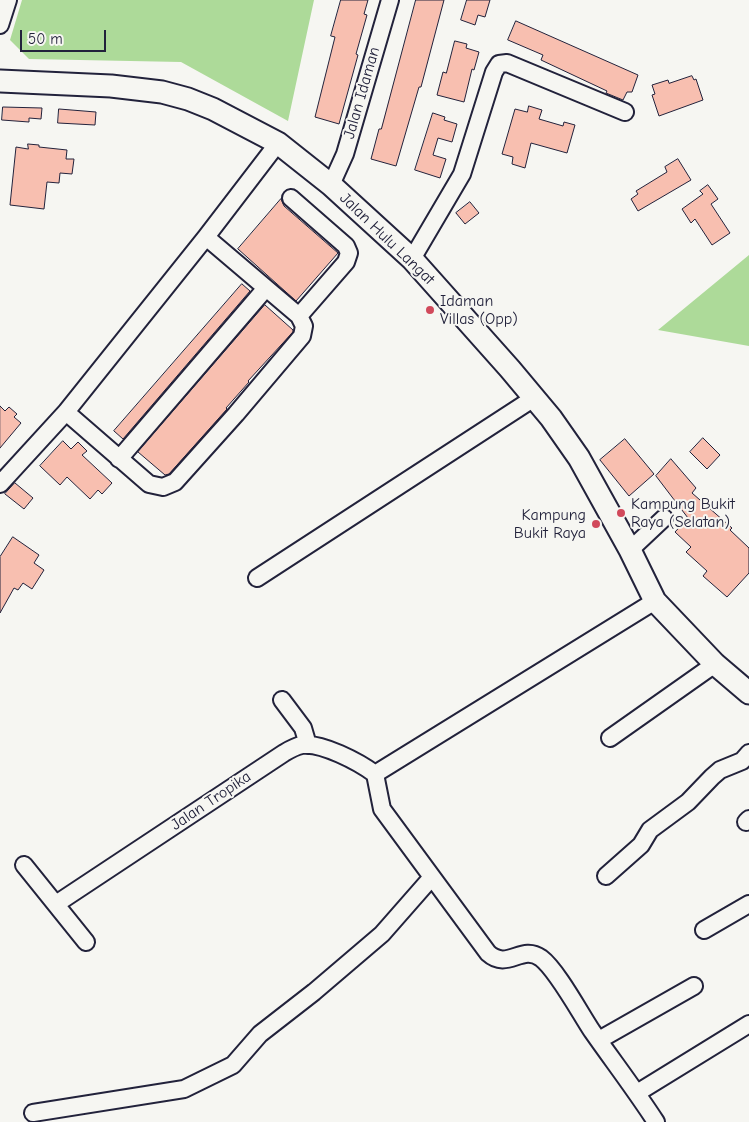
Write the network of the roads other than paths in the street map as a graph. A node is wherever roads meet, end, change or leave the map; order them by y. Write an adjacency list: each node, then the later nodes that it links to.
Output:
1 (8, 0): 3 (street)
2 (390, 0): 7 (street, Jalan Idaman)
3 (0, 26)
4 (0, 81): 6 (main road, Jalan Hulu Langat)
5 (625, 112): 10 (street)
6 (278, 143): 7 (main road, Jalan Hulu Langat); 9 (street)
7 (331, 185): 10 (main road, Jalan Hulu Langat)
8 (291, 198): 12 (street)
9 (206, 236): 11 (street); 14 (street)
10 (412, 260): 13 (main road, Jalan Hulu Langat)
11 (266, 288): 12 (street); 15 (street)
12 (298, 316): 15 (street)
13 (534, 398): 18 (main road, Jalan Hulu Langat); 19 (street)
14 (66, 412): 15 (street); 16 (street)
15 (120, 459)
16 (0, 484)
17 (664, 518): 18 (street)
18 (630, 550): 20 (main road, Jalan Hulu Langat)
19 (257, 578)
20 (655, 601): 21 (main road, Jalan Hulu Langat); 27 (street)
21 (715, 664): 22 (main road, Jalan Hulu Langat); 24 (street)
22 (749, 694)
23 (282, 700): 25 (street)
24 (610, 738)
25 (308, 745): 27 (street); 31 (street, Jalan Tropika)
26 (749, 753): 29 (street)
27 (375, 774): 30 (street)
28 (24, 865): 31 (street)
29 (606, 876)
30 (432, 877): 37 (street); 39 (street)
31 (56, 904): 34 (street)
32 (749, 904): 33 (street)
33 (704, 930)
34 (86, 942)
35 (694, 986): 37 (street)
36 (749, 1024): 38 (street)
37 (599, 1040): 38 (street)
38 (637, 1093): 40 (street)
39 (34, 1113)
40 (656, 1122)

